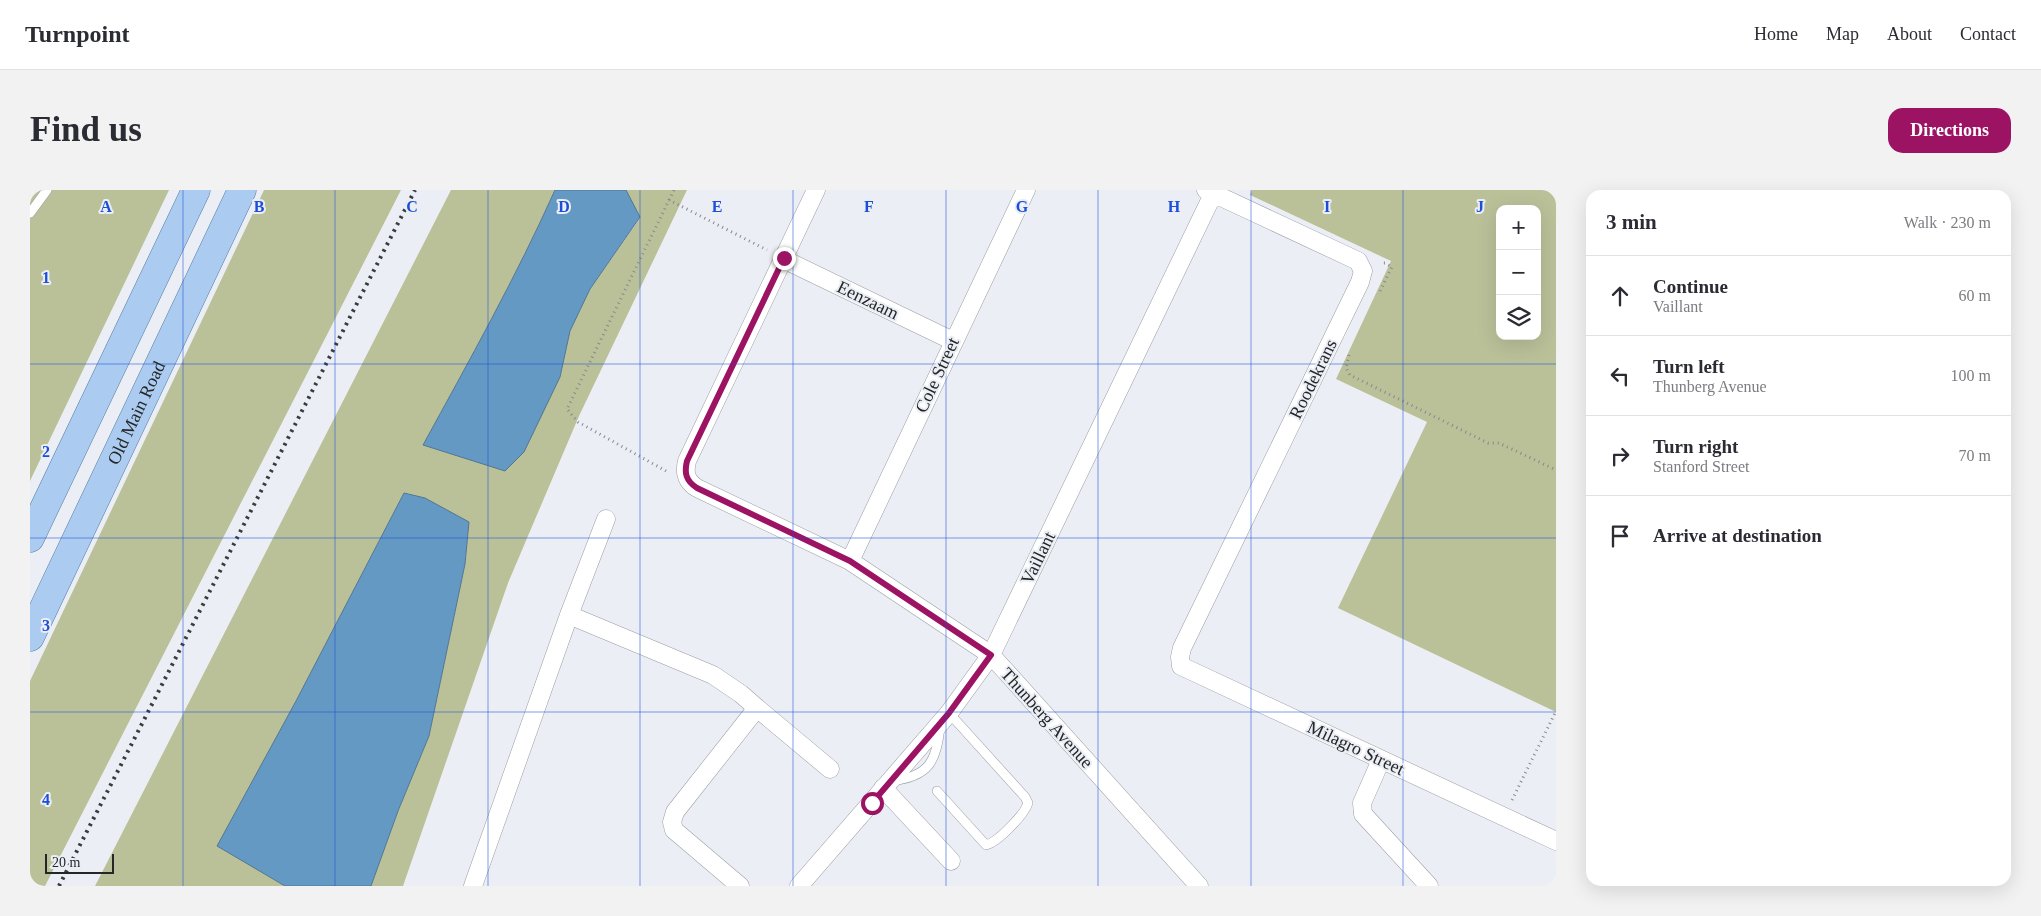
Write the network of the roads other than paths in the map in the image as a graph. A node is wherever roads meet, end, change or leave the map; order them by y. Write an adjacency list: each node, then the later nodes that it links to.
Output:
1 (47, 190): 7 (lane)
2 (196, 190): 11 (main road)
3 (242, 190): 14 (main road, Old Main Road)
4 (816, 190): 8 (street)
5 (1026, 190): 9 (street, Cole Street)
6 (1212, 191): 15 (street, Roodekrans); 16 (street, Vaillant)
7 (30, 214)
8 (784, 258): 9 (street, Eenzaam); 12 (street, Thunberg Avenue)
9 (953, 341): 12 (street, Cole Street)
10 (606, 519): 13 (street)
11 (30, 538)
12 (850, 561): 16 (street, Thunberg Avenue)
13 (569, 615): 17 (street); 25 (street)
14 (30, 637)
15 (1186, 641): 19 (street, Milagro Street)
16 (991, 655): 18 (street, Vaillant); 28 (street, Thunberg Avenue)
17 (757, 708): 20 (street); 26 (street)
18 (944, 718): 21 (street, Vaillant); 22 (lane)
19 (1381, 760): 23 (street, Milagro Street); 29 (street)
20 (830, 770)
21 (886, 785): 24 (street); 27 (street, Vaillant)
22 (937, 791)
23 (1556, 841)
24 (952, 861)
25 (473, 886)
26 (740, 886)
27 (799, 886)
28 (1199, 886)
29 (1429, 886)

